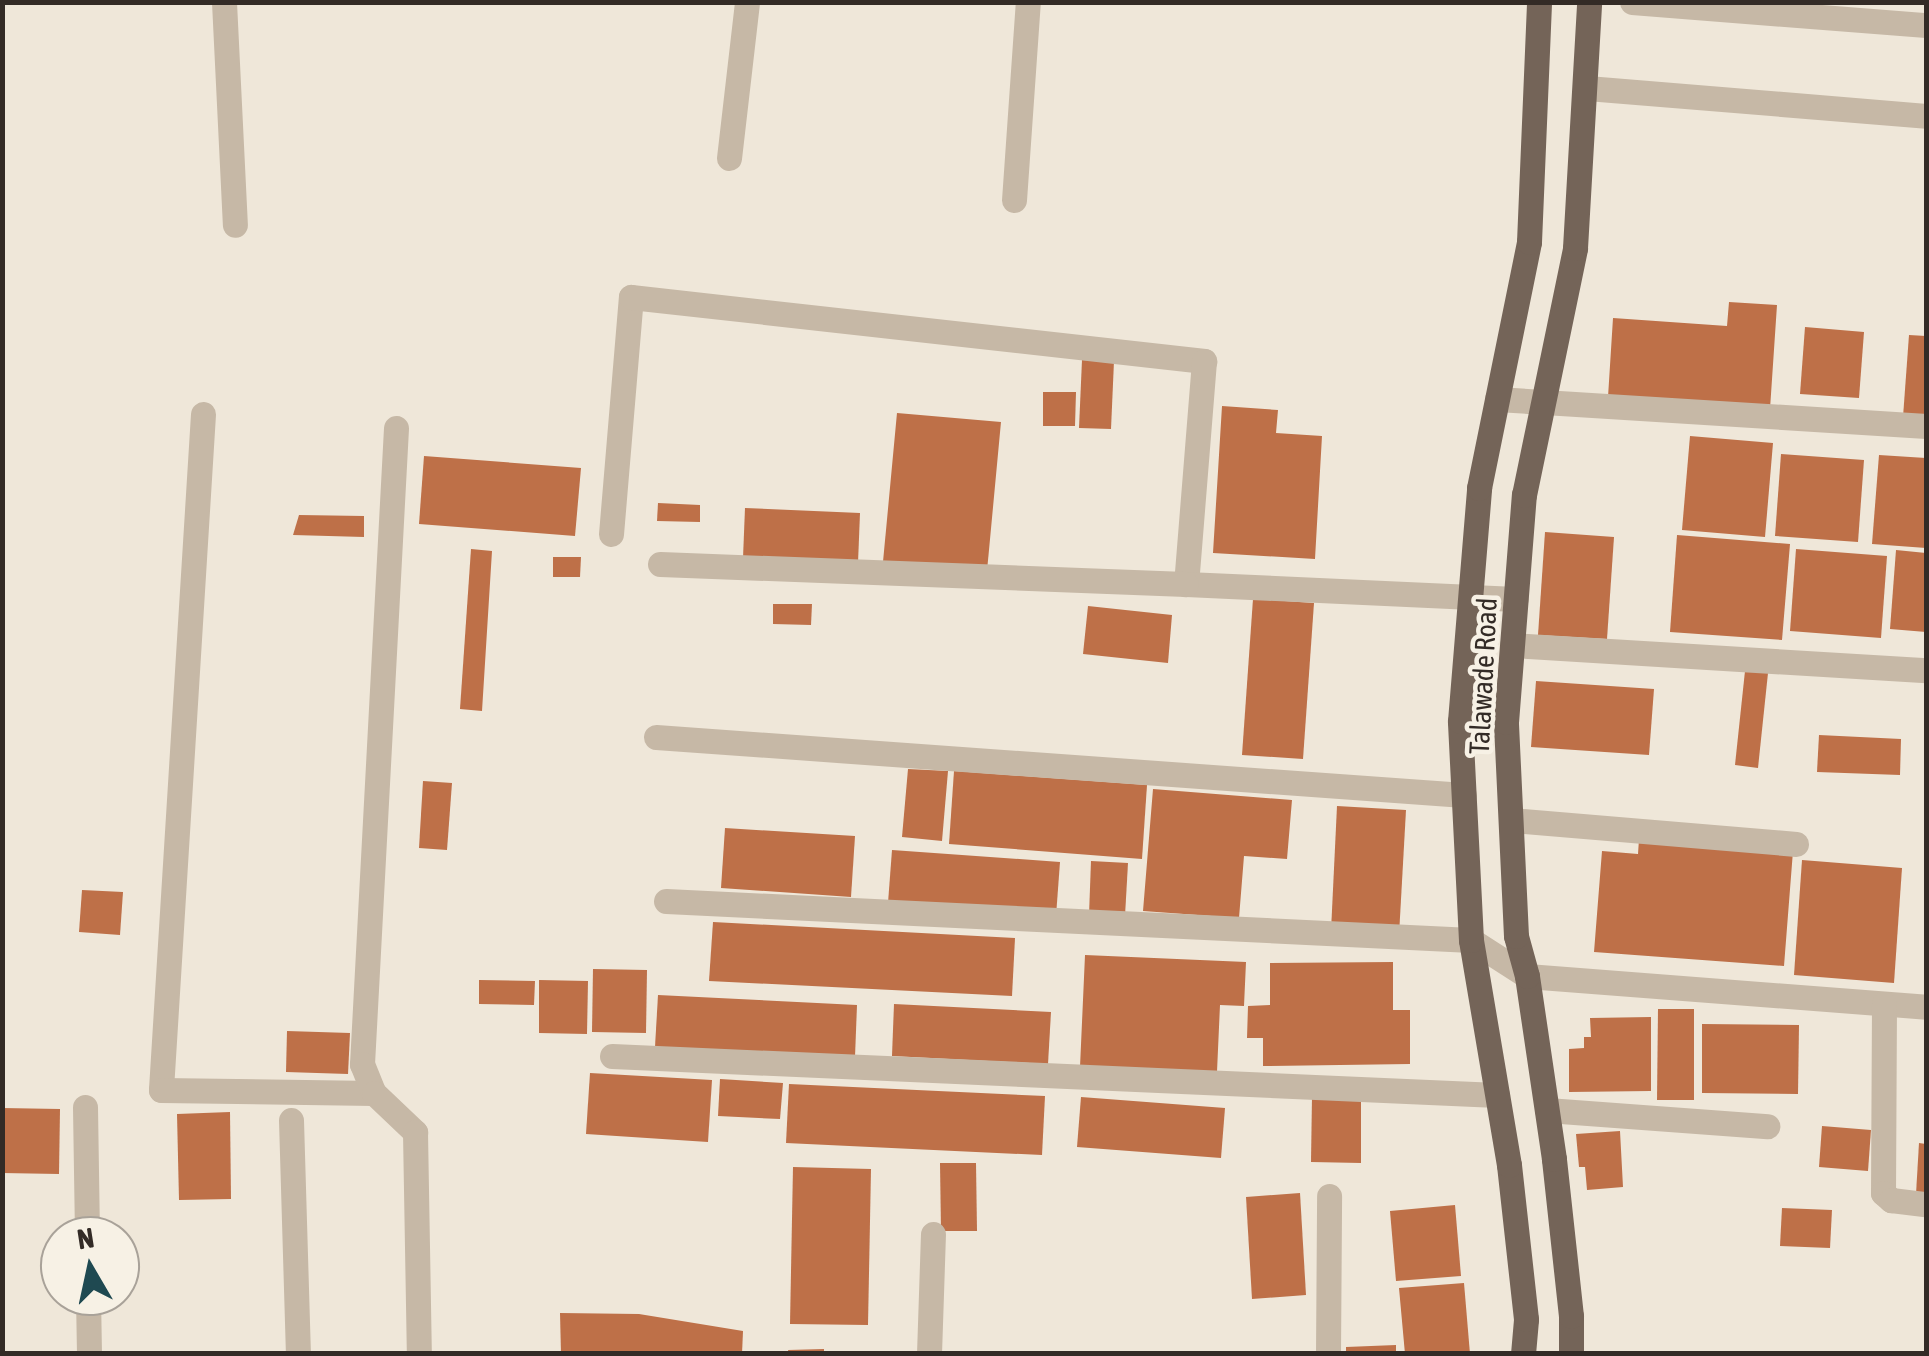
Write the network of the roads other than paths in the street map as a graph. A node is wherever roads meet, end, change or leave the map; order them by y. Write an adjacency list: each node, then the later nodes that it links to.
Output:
1 (224, 2): 12 (street)
2 (747, 2): 10 (street)
3 (1028, 2): 11 (street)
4 (1538, 2): 13 (main road, Talawade Road)
5 (1589, 2): 8 (main road, Talawade Road)
6 (1632, 2): 7 (street)
7 (1926, 25)
8 (1587, 88): 9 (street); 14 (main road, Talawade Road)
9 (1926, 116)
10 (729, 158)
11 (1014, 200)
12 (235, 225)
13 (1498, 398): 14 (street); 21 (main road, Talawade Road)
14 (1543, 403): 16 (street); 22 (main road, Talawade Road)
15 (203, 414): 35 (street)
16 (1926, 426)
17 (396, 428): 35 (street)
18 (611, 534): 20 (street)
19 (660, 564): 20 (street)
20 (1186, 584): 21 (street)
21 (1472, 596): 22 (street); 26 (main road, Talawade Road)
22 (1516, 599): 23 (main road, Talawade Road)
23 (1512, 645): 24 (street); 27 (main road, Talawade Road)
24 (1926, 670)
25 (656, 737): 26 (street)
26 (1464, 795): 30 (main road, Talawade Road)
27 (1511, 820): 28 (street); 31 (main road, Talawade Road)
28 (1796, 844)
29 (666, 901): 30 (street)
30 (1471, 940): 31 (street); 36 (main road, Talawade Road)
31 (1526, 976): 32 (street); 38 (main road, Talawade Road)
32 (1884, 1004): 33 (street); 42 (street)
33 (1926, 1007)
34 (612, 1056): 36 (street)
35 (374, 1092): 48 (street)
36 (1497, 1095): 51 (main road, Talawade Road)
37 (85, 1106): 43 (street)
38 (1547, 1110): 40 (street); 52 (main road, Talawade Road)
39 (291, 1120): 47 (street)
40 (1767, 1126)
41 (1329, 1196): 50 (street)
42 (1926, 1204)
43 (87, 1216)
44 (933, 1234): 49 (street)
45 (88, 1316): 46 (street)
46 (88, 1354)
47 (298, 1354)
48 (419, 1354)
49 (929, 1354)
50 (1328, 1354)
51 (1523, 1354)
52 (1571, 1354)

